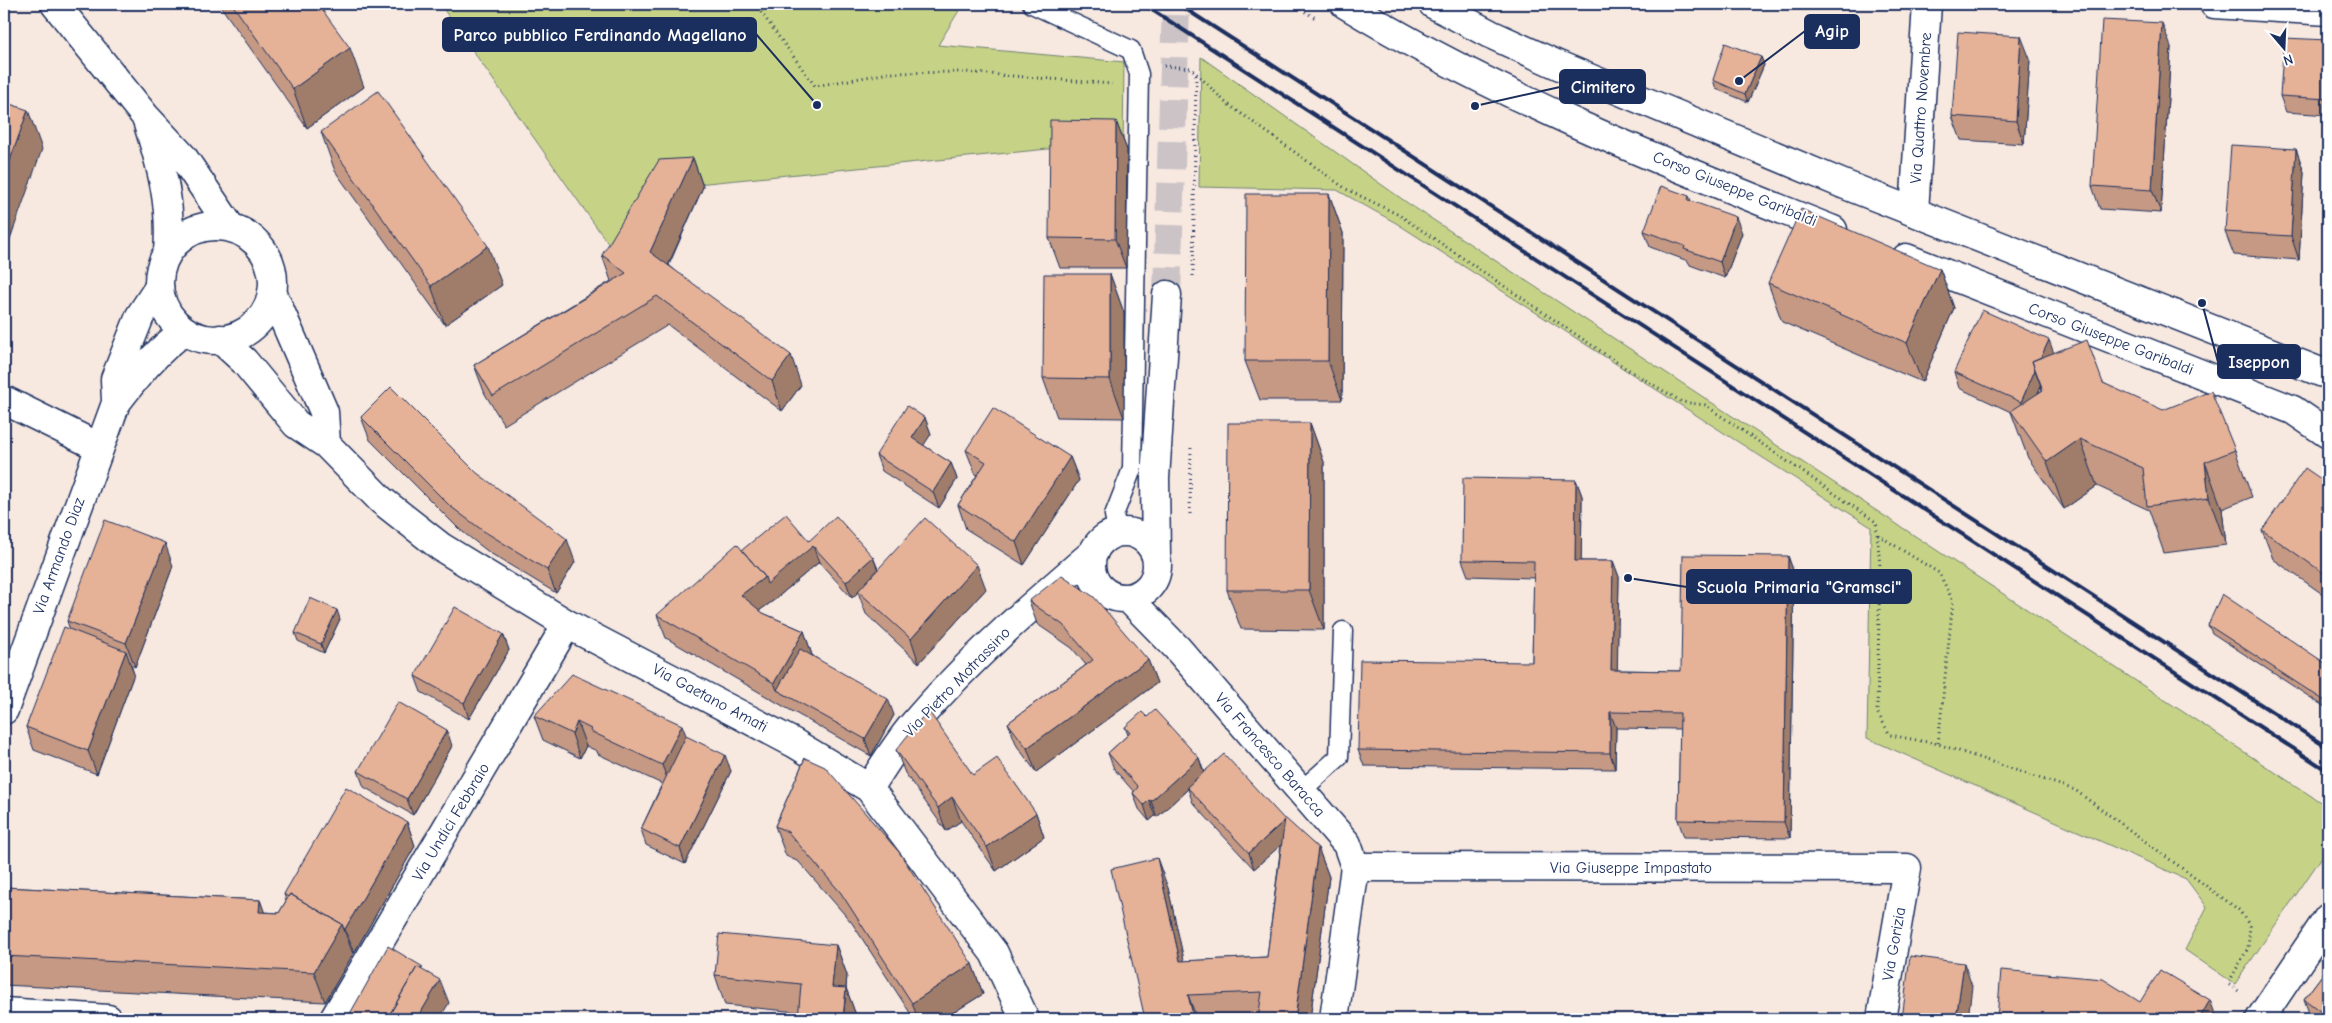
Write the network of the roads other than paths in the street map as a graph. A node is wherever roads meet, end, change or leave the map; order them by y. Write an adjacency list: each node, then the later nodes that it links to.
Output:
1 (55, 4): 8 (street)
2 (1032, 4): 26 (lane)
3 (1345, 4): 11 (street, Corso Giuseppe Garibaldi)
4 (1433, 4): 9 (street)
5 (1927, 4): 9 (street, Via Quattro Novembre)
6 (2214, 4): 7 (street)
7 (2328, 11)
8 (145, 116): 10 (street); 13 (street)
9 (1914, 212): 19 (street)
10 (231, 228): 13 (street); 15 (street)
11 (1854, 238)
12 (1881, 249): 22 (street, Corso Giuseppe Garibaldi)
13 (168, 252): 14 (street)
14 (159, 287): 17 (street); 21 (street, Via Armando Diaz)
15 (272, 292): 18 (street); 23 (street)
16 (1167, 295): 25 (street)
17 (184, 331): 18 (street); 21 (street, Via Armando Diaz)
18 (220, 339): 23 (street, Via Gaetano Amati)
19 (2328, 375)
20 (4, 400): 24 (street)
21 (116, 403): 24 (street, Via Armando Diaz)
22 (2328, 434)
23 (326, 444): 32 (street, Via Gaetano Amati)
24 (99, 447): 34 (street, Via Armando Diaz)
25 (1155, 478): 26 (street); 28 (street)
26 (1122, 533): 27 (street); 28 (street)
27 (1094, 552): 29 (street); 31 (street, Via Pietro Motrassino)
28 (1156, 556): 30 (street)
29 (1102, 589): 30 (street); 31 (street)
30 (1140, 591): 36 (street, Via Francesco Baracca)
31 (1033, 604): 35 (street, Via Pietro Motrassino)
32 (567, 624): 35 (street, Via Gaetano Amati); 42 (street, Via Undici Febbraio)
33 (1343, 631): 36 (lane)
34 (4, 710)
35 (869, 788): 43 (street, Via Gaetano Amati)
36 (1302, 790): 37 (street, Via Francesco Baracca)
37 (1355, 868): 38 (street, Via Giuseppe Impastato); 44 (street)
38 (1907, 868): 45 (street, Via Gorizia)
39 (2328, 918): 46 (street)
40 (4, 1012): 41 (street)
41 (108, 1019)
42 (334, 1019)
43 (1025, 1019)
44 (1334, 1019)
45 (1881, 1019)
46 (2260, 1019)

